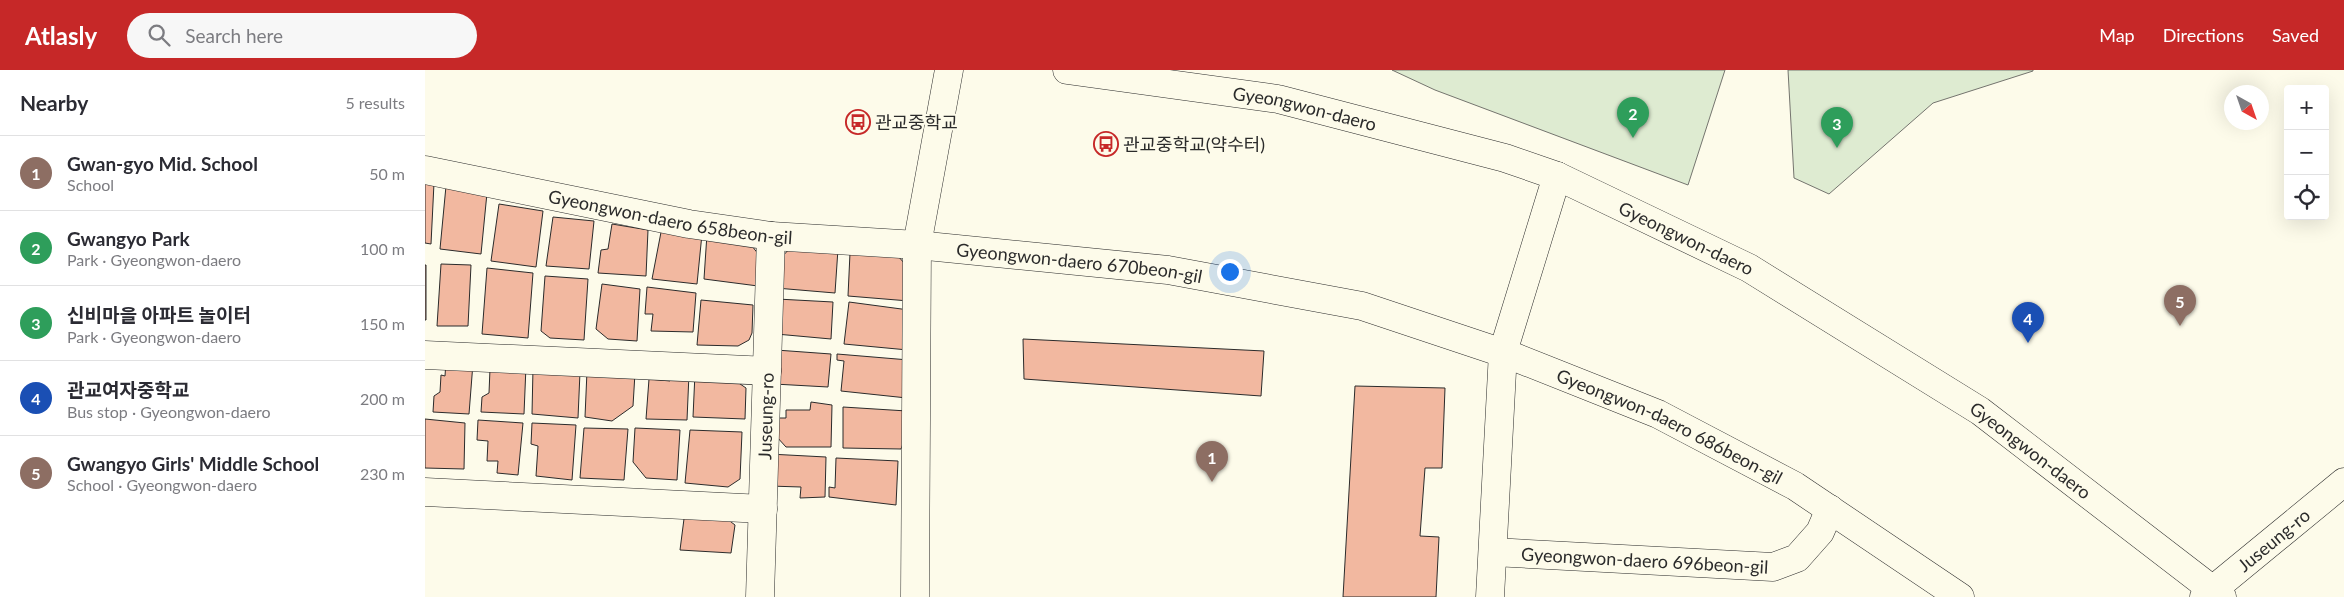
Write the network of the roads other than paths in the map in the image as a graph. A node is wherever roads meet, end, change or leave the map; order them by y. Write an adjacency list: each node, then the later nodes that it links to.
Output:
1 (949, 70): 6 (main road)
2 (1067, 70): 4 (main road, Gyeongwon-daero)
3 (425, 170): 5 (main road, Gyeongwon-daero 658beon-gil)
4 (1557, 176): 7 (main road); 15 (main road, Gyeongwon-daero)
5 (771, 236): 6 (main road, Gyeongwon-daero 658beon-gil); 9 (main road, Juseung-ro)
6 (917, 245): 7 (main road, Gyeongwon-daero 670beon-gil); 17 (main road)
7 (1503, 352): 13 (main road, Gyeongwon-daero 686beon-gil); 14 (main road)
8 (425, 355): 9 (main road)
9 (767, 371): 12 (main road, Juseung-ro)
10 (2344, 482): 15 (main road, Juseung-ro)
11 (425, 492): 12 (main road)
12 (763, 509): 16 (main road, Juseung-ro)
13 (1830, 510): 14 (main road, Gyeongwon-daero 696beon-gil); 19 (main road)
14 (1493, 552): 18 (main road)
15 (2213, 594)
16 (760, 597)
17 (915, 597)
18 (1490, 597)
19 (1959, 597)

